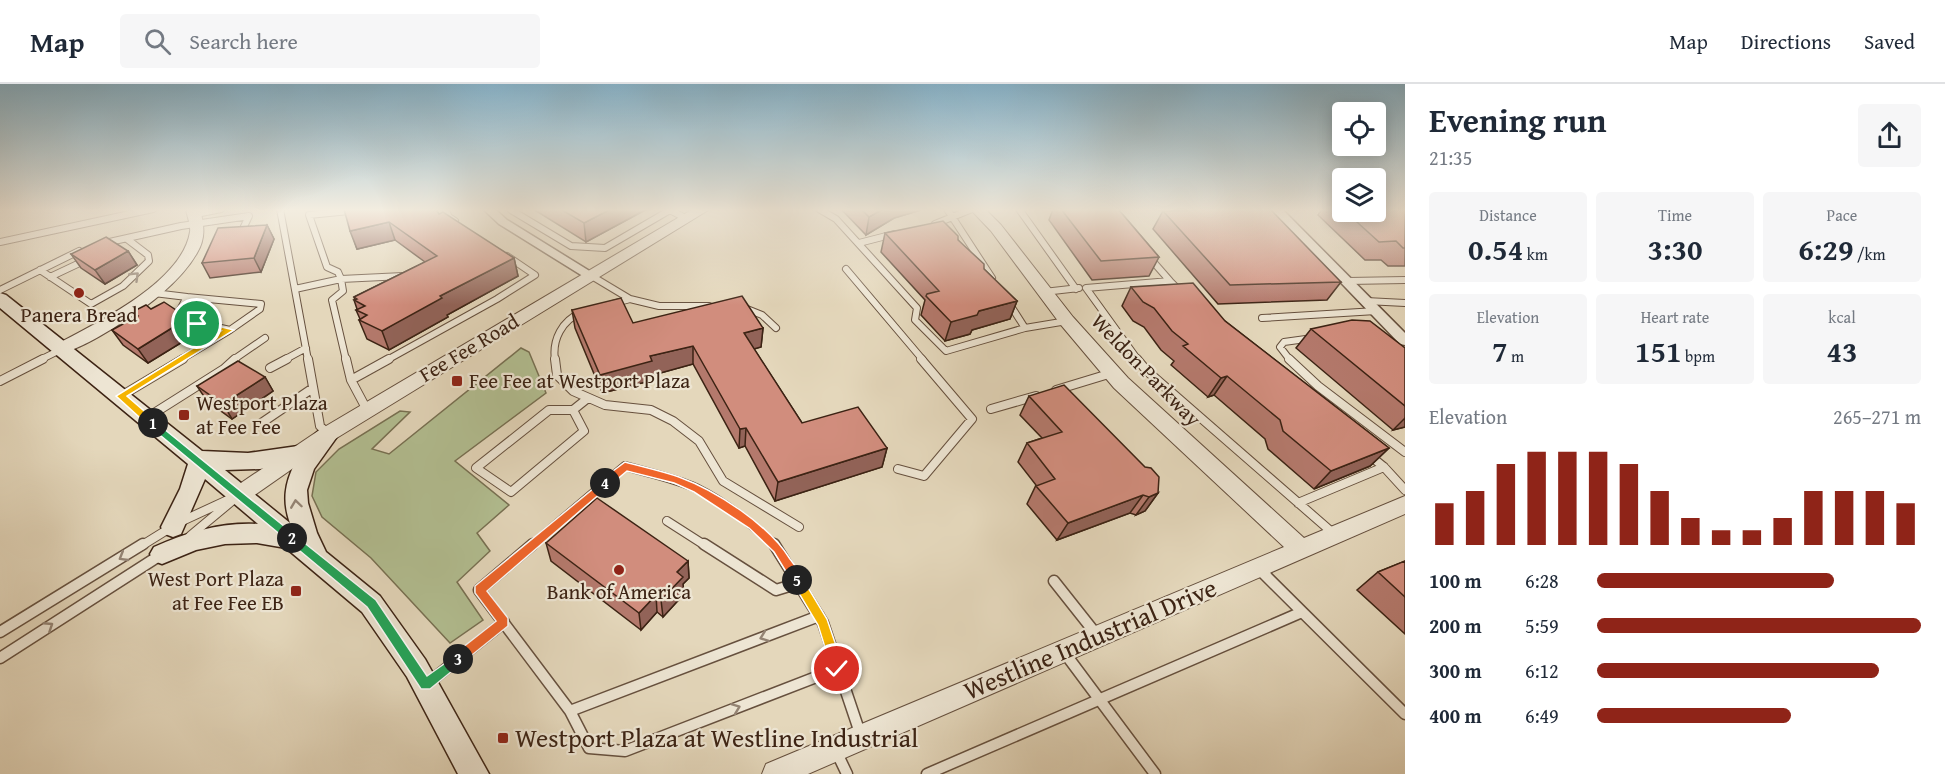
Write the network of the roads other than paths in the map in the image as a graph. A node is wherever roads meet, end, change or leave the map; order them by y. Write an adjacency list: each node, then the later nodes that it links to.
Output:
1 (117, 241): 24 (lane)
2 (130, 241): 20 (lane)
3 (194, 241): 38 (street)
4 (286, 241): 34 (lane)
5 (318, 241): 28 (lane)
6 (537, 241): 25 (street)
7 (563, 241): 15 (lane)
8 (615, 241): 15 (lane)
9 (648, 241): 21 (street, Fee Fee Road)
10 (866, 241): 16 (lane)
11 (968, 241): 32 (lane)
12 (1006, 241): 37 (street, Weldon Parkway)
13 (1042, 241): 35 (lane)
14 (1305, 241): 31 (street)
15 (612, 243): 21 (lane)
16 (858, 243): 55 (lane)
17 (1141, 249): 30 (lane)
18 (499, 250): 65 (lane)
19 (104, 251): 20 (lane)
20 (145, 252): 27 (lane, one-way to 20)
21 (629, 252): 25 (street, Fee Fee Road)
22 (94, 256): 27 (lane)
23 (846, 269): 81 (lane)
24 (40, 270): 27 (lane); 36 (lane)
25 (590, 275): 42 (lane); 71 (street, Fee Fee Road)
26 (406, 276): 28 (lane)
27 (50, 277)
28 (340, 279): 34 (lane); 65 (lane)
29 (1405, 280): 31 (lane)
30 (1170, 281): 33 (lane); 40 (lane)
31 (1348, 281): 44 (street)
32 (994, 282)
33 (1086, 288): 35 (lane); 84 (lane)
34 (295, 289): 62 (lane)
35 (1076, 289): 37 (lane)
36 (0, 290)
37 (1044, 292): 53 (street, Weldon Parkway)
38 (154, 293): 39 (lane); 61 (street)
39 (188, 297): 51 (lane); 57 (lane)
40 (1188, 298)
41 (0, 299): 61 (main road)
42 (630, 299): 46 (lane); 47 (lane)
43 (1007, 300): 55 (lane)
44 (1366, 301): 45 (lane); 50 (street)
45 (1405, 303)
46 (603, 306)
47 (717, 306)
48 (736, 307): 56 (lane)
49 (586, 311): 69 (lane)
50 (1376, 312): 52 (lane); 60 (street)
51 (185, 316)
52 (1262, 318)
53 (1067, 321): 55 (lane); 64 (street, Weldon Parkway)
54 (194, 322): 57 (lane)
55 (1025, 327)
56 (776, 328)
57 (230, 330): 68 (lane)
58 (1327, 335): 77 (lane)
59 (265, 338): 73 (lane)
60 (1405, 341)
61 (63, 348): 66 (lane); 68 (main road)
62 (306, 348): 63 (lane); 67 (lane)
63 (270, 368)
64 (1112, 373): 70 (lane); 91 (street, Weldon Parkway)
65 (351, 380): 71 (lane)
66 (0, 381)
67 (313, 388): 74 (lane); 75 (lane)
68 (121, 396): 73 (main road)
69 (588, 398): 72 (lane); 88 (lane)
70 (991, 409)
71 (367, 410): 75 (street, Fee Fee Road)
72 (573, 410): 72 (lane)
73 (146, 418): 79 (main road)
74 (260, 424)
75 (328, 434): 78 (street, Fee Fee Road); 93 (main road, one-way to 75)
76 (1365, 452): 80 (lane)
77 (1405, 452)
78 (298, 454): 79 (main road); 83 (street, Fee Fee Road)
79 (198, 461): 83 (main road); 87 (main road)
80 (1384, 467): 82 (lane); 84 (lane)
81 (898, 469)
82 (1405, 490)
83 (239, 495): 87 (lane); 90 (main road); 92 (lane)
84 (1298, 503): 89 (lane)
85 (1405, 505): 89 (street, Westline Industrial Drive)
86 (667, 521): 96 (lane)
87 (172, 526): 100 (lane, one-way to 100)
88 (799, 527)
89 (1334, 534): 91 (street, Westline Industrial Drive)
90 (294, 540): 92 (main road); 93 (main road)
91 (1300, 549): 94 (street, Westline Industrial Drive)
92 (162, 554): 103 (lane, one-way to 92)
93 (317, 558): 105 (main road)
94 (1256, 567): 97 (lane); 101 (street, Westline Industrial Drive)
95 (1054, 581): 101 (lane)
96 (799, 583): 98 (lane); 99 (lane)
97 (1302, 612): 106 (lane); 108 (lane)
98 (819, 616): 104 (lane); 107 (lane, one-way to 107)
99 (504, 622): 105 (lane); 107 (lane)
100 (0, 632)
101 (1097, 635): 102 (street, Westline Industrial Drive)
102 (1063, 651): 106 (lane); 109 (street, Westline Industrial Drive)
103 (0, 658)
104 (837, 669): 107 (lane, one-way to 104); 109 (lane)
105 (426, 685): 111 (main road)
106 (1100, 701): 114 (lane); 115 (lane)
107 (570, 711)
108 (1405, 714)
109 (861, 737): 110 (street, Westline Industrial Drive)
110 (835, 749): 112 (street, Westline Industrial Drive); 113 (lane)
111 (473, 769)
112 (776, 774)
113 (847, 774)
114 (927, 774)
115 (1155, 774)

